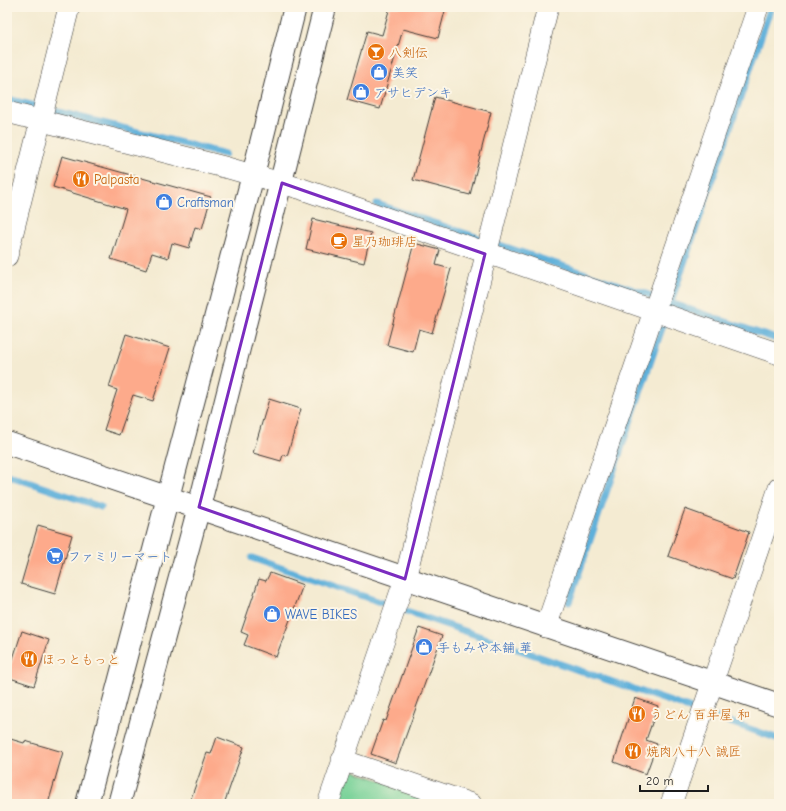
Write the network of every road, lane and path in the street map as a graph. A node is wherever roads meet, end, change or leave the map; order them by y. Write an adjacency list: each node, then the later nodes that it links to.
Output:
1 (68, 7): 7 (street)
2 (295, 7): 8 (street)
3 (325, 7): 9 (street)
4 (548, 7): 10 (street)
5 (758, 7): 12 (street)
6 (7, 112): 7 (street)
7 (43, 112): 8 (street); 11 (street)
8 (253, 175): 9 (street); 16 (street)
9 (282, 184): 10 (street); 17 (street)
10 (487, 245): 12 (street); 18 (street)
11 (7, 256)
12 (660, 308): 13 (street); 19 (street)
13 (779, 354)
14 (7, 443): 16 (street)
15 (779, 488): 20 (street)
16 (167, 497): 17 (street); 23 (street)
17 (199, 507): 18 (street); 24 (street)
18 (405, 579): 19 (street); 22 (street)
19 (546, 627): 20 (street)
20 (712, 682): 21 (street); 27 (street)
21 (779, 705)
22 (342, 760): 25 (street); 26 (street)
23 (87, 804)
24 (119, 804)
25 (328, 804)
26 (471, 804)
27 (671, 804)

